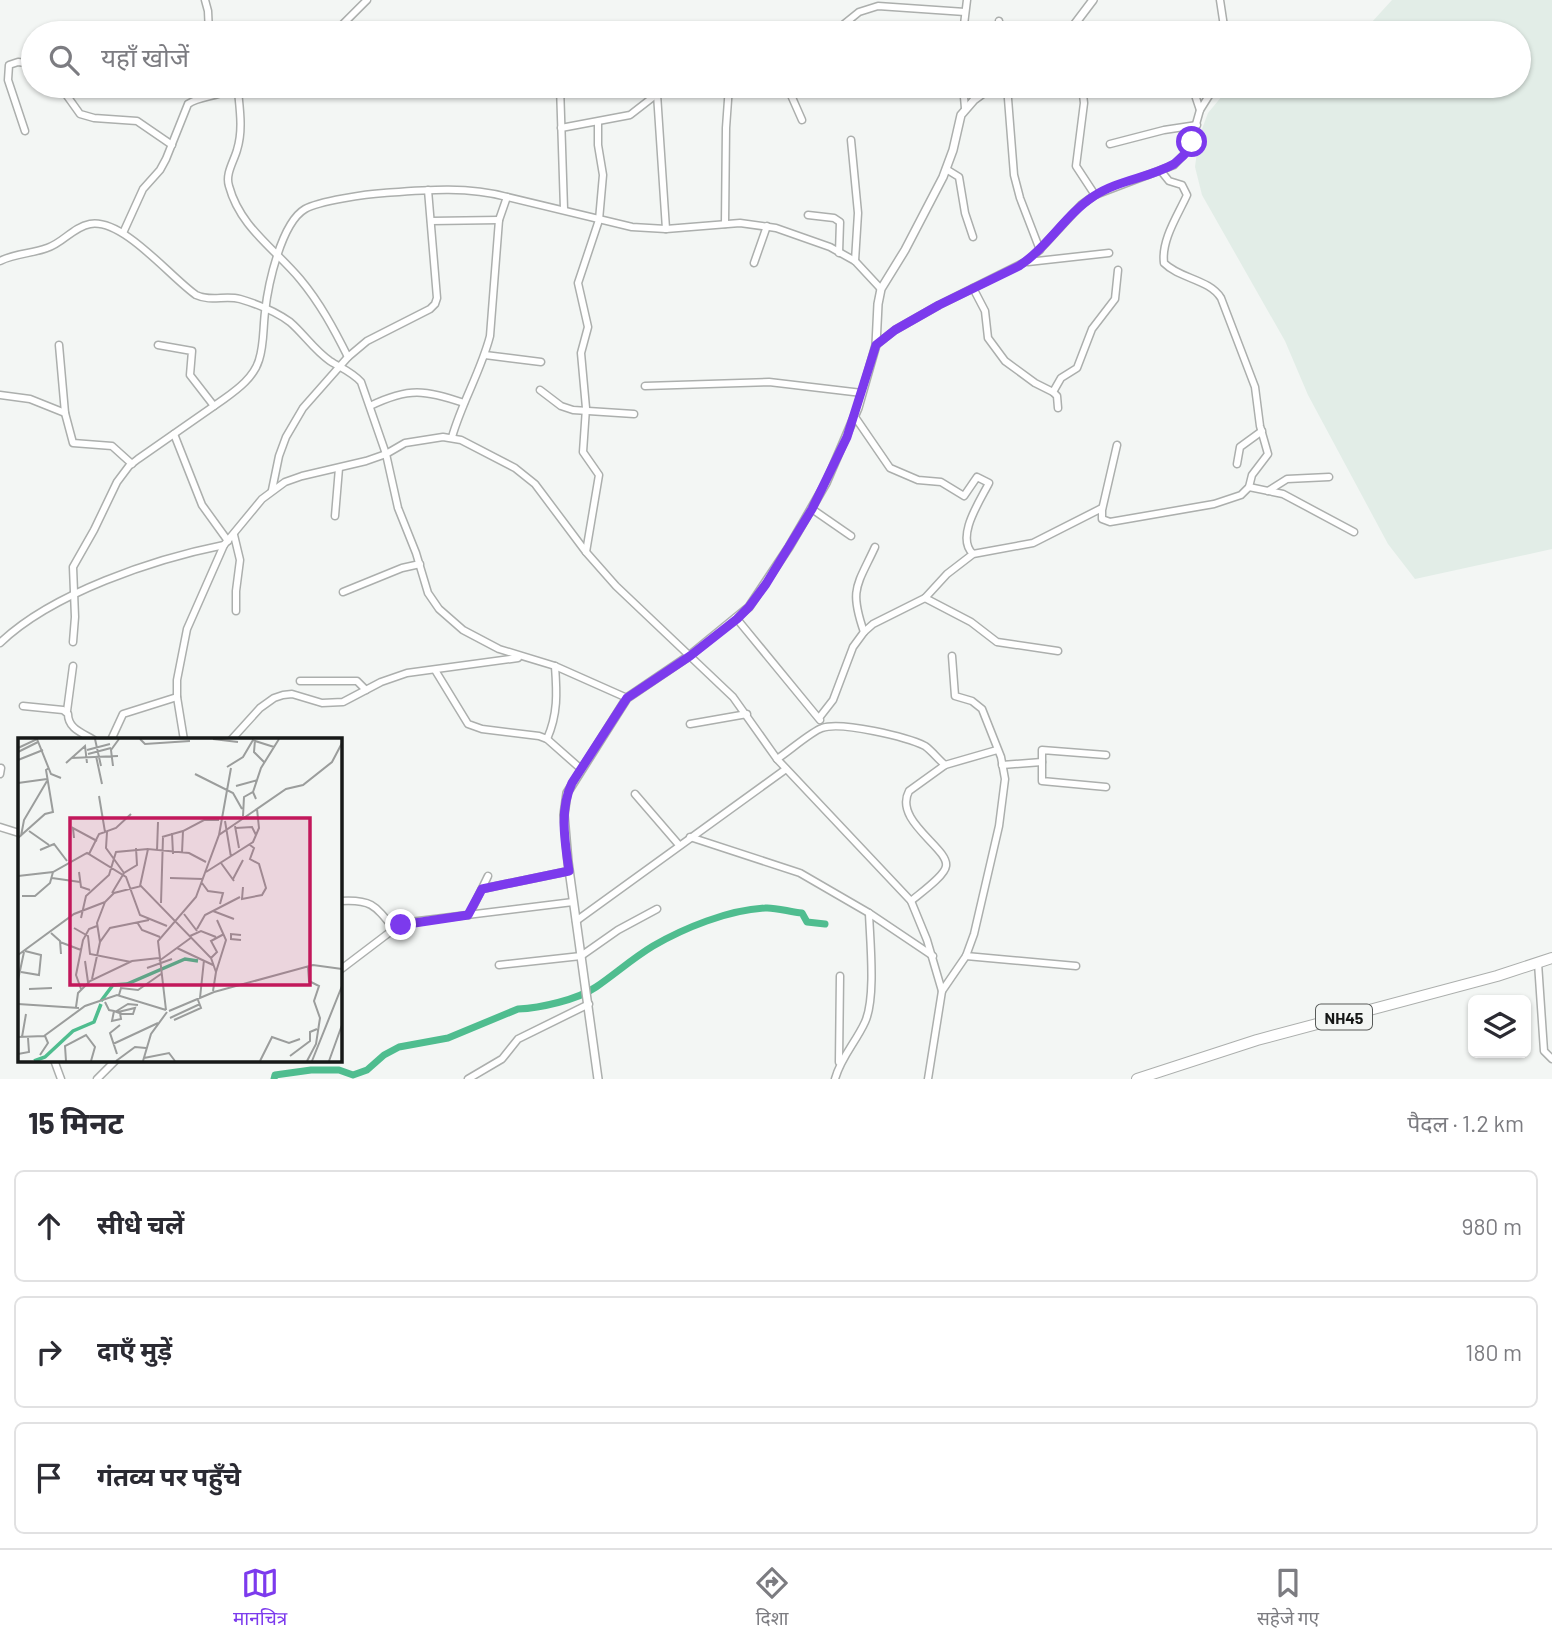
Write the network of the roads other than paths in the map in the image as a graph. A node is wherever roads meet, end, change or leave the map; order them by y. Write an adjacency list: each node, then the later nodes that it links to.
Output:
1 (205, 0): 8 (street)
2 (367, 0): 9 (street)
3 (967, 0): 7 (street)
4 (1093, 0): 12 (street)
5 (1220, 0): 13 (street)
6 (916, 4): 7 (street); 10 (street)
7 (965, 12): 11 (street)
8 (208, 21)
9 (346, 21)
10 (848, 21)
11 (964, 21)
12 (1077, 21)
13 (1223, 21)
14 (21, 62): 35 (street)
15 (69, 98): 38 (street)
16 (200, 98): 38 (street)
17 (239, 98): 57 (street)
18 (560, 98): 34 (street)
19 (652, 98): 32 (street)
20 (657, 98): 51 (street)
21 (728, 98): 49 (street)
22 (792, 98): 31 (street)
23 (964, 98): 29 (street)
24 (978, 98): 29 (street)
25 (1008, 98): 54 (street)
26 (1083, 98): 42 (street)
27 (1196, 98): 30 (street)
28 (1208, 98): 30 (street)
29 (965, 108): 39 (street)
30 (1200, 110): 33 (street)
31 (802, 120)
32 (598, 122): 34 (street); 47 (street)
33 (1196, 125): 37 (street); 40 (street)
34 (561, 128): 44 (street)
35 (25, 131)
36 (851, 140): 59 (street)
37 (1110, 144)
38 (172, 145): 52 (street)
39 (946, 169): 53 (street); 64 (street)
40 (1161, 171): 42 (street); 86 (street)
41 (428, 190): 43 (street); 48 (street); 57 (street)
42 (1095, 195): 54 (street)
43 (507, 197): 44 (street); 46 (street)
44 (564, 209): 47 (street)
45 (808, 215): 55 (street)
46 (499, 220): 48 (street); 69 (street)
47 (599, 220): 51 (street); 82 (street)
48 (431, 221): 70 (street)
49 (724, 224): 50 (street); 51 (street)
50 (767, 226): 55 (street); 61 (street)
51 (666, 229)
52 (123, 233): 58 (street); 65 (street)
53 (973, 237)
54 (1040, 250): 60 (street)
55 (839, 253): 59 (street)
56 (1109, 253): 60 (street)
57 (278, 256): 65 (street); 70 (street)
58 (0, 261)
59 (855, 261): 64 (street)
60 (1026, 262): 63 (street)
61 (754, 263)
62 (1118, 270): 75 (street)
63 (972, 288): 68 (street); 75 (street)
64 (881, 289): 68 (street)
65 (266, 308): 72 (street); 79 (street)
66 (59, 345): 83 (street)
67 (158, 345): 79 (street)
68 (876, 345): 76 (street)
69 (485, 355): 71 (street); 78 (street)
70 (348, 357): 72 (street)
71 (541, 362)
72 (340, 367): 80 (street); 96 (street)
73 (645, 386): 76 (street)
74 (540, 390): 82 (street)
75 (1053, 392): 81 (street)
76 (862, 393): 85 (street)
77 (0, 395): 83 (street)
78 (464, 402): 80 (street); 88 (street)
79 (214, 406): 87 (street)
80 (370, 406): 90 (street)
81 (1058, 408)
82 (585, 412): 84 (street); 105 (street)
83 (65, 413): 91 (street)
84 (634, 414)
85 (855, 417): 99 (street); 106 (street)
86 (1262, 431): 92 (street); 95 (street)
87 (174, 434): 91 (street); 103 (street)
88 (452, 437): 90 (street); 105 (street)
89 (1117, 444): 98 (street)
90 (386, 454): 93 (street); 107 (street)
91 (132, 464): 109 (street)
92 (1237, 464)
93 (339, 468): 96 (street); 100 (street)
94 (1329, 477): 97 (street)
95 (1249, 487): 97 (street); 98 (street)
96 (272, 490): 103 (street)
97 (1268, 491): 101 (street)
98 (1102, 508): 106 (street)
99 (812, 509): 102 (street); 112 (street)
100 (335, 516)
101 (1354, 532)
102 (851, 536)
103 (229, 540): 109 (street); 111 (street); 125 (street)
104 (875, 547): 113 (street)
105 (586, 552): 117 (street)
106 (973, 554): 110 (street)
107 (420, 564): 108 (street); 119 (street)
108 (343, 592)
109 (73, 594): 114 (street); 115 (street)
110 (925, 598): 113 (street); 116 (street)
111 (236, 611)
112 (737, 619): 117 (street); 130 (street)
113 (864, 632): 130 (street)
114 (73, 642)
115 (0, 643)
116 (1058, 651)
117 (690, 656): 126 (street); 129 (street)
118 (952, 656): 138 (street)
119 (523, 657): 121 (street); 122 (street)
120 (73, 666): 128 (street)
121 (555, 666): 126 (street); 137 (street)
122 (435, 670): 124 (street); 137 (street)
123 (300, 681): 124 (street)
124 (366, 690): 136 (street)
125 (177, 697): 134 (street); 135 (street)
126 (627, 698): 144 (street)
127 (23, 706): 128 (street)
128 (67, 711): 133 (street)
129 (747, 714): 131 (street); 140 (street)
130 (820, 718): 132 (street)
131 (690, 724)
132 (823, 727): 140 (street); 142 (street)
133 (91, 738)
134 (112, 738)
135 (184, 738)
136 (233, 738)
137 (547, 740): 144 (street)
138 (998, 750): 142 (street); 143 (street)
139 (1106, 755): 141 (street)
140 (777, 759): 145 (street)
141 (1042, 762): 143 (street); 146 (street)
142 (945, 765): 156 (street)
143 (1003, 765): 165 (street)
144 (581, 769): 152 (street)
145 (786, 769): 150 (street); 156 (street)
146 (1106, 787)
147 (635, 794): 151 (street)
148 (0, 827): 149 (street)
149 (18, 833)
150 (690, 837): 151 (street); 159 (street)
151 (679, 845): 161 (street)
152 (569, 871): 154 (street); 157 (street)
153 (488, 876): 154 (street)
154 (482, 889): 160 (street)
155 (341, 901): 162 (street)
156 (911, 901): 164 (street)
157 (573, 902): 160 (street); 161 (street)
158 (657, 909): 163 (street)
159 (869, 913): 164 (street); 177 (street)
160 (468, 915): 162 (street)
161 (576, 921): 163 (street)
162 (394, 929): 170 (street)
163 (581, 956): 168 (street); 173 (street)
164 (933, 956): 172 (street)
165 (966, 956): 169 (street); 172 (street)
166 (1552, 958): 167 (highway, NH45)
167 (1538, 963): 174 (street); 184 (highway, NH45)
168 (499, 965)
169 (1076, 966)
170 (341, 969)
171 (840, 976): 177 (street)
172 (942, 991): 183 (street)
173 (589, 1004): 180 (street); 181 (street)
174 (1552, 1059)
175 (55, 1062): 178 (street)
176 (114, 1062): 179 (street)
177 (840, 1064): 182 (street)
178 (61, 1079)
179 (97, 1079)
180 (468, 1079)
181 (598, 1079)
182 (835, 1079)
183 (928, 1079)
184 (1137, 1079)

